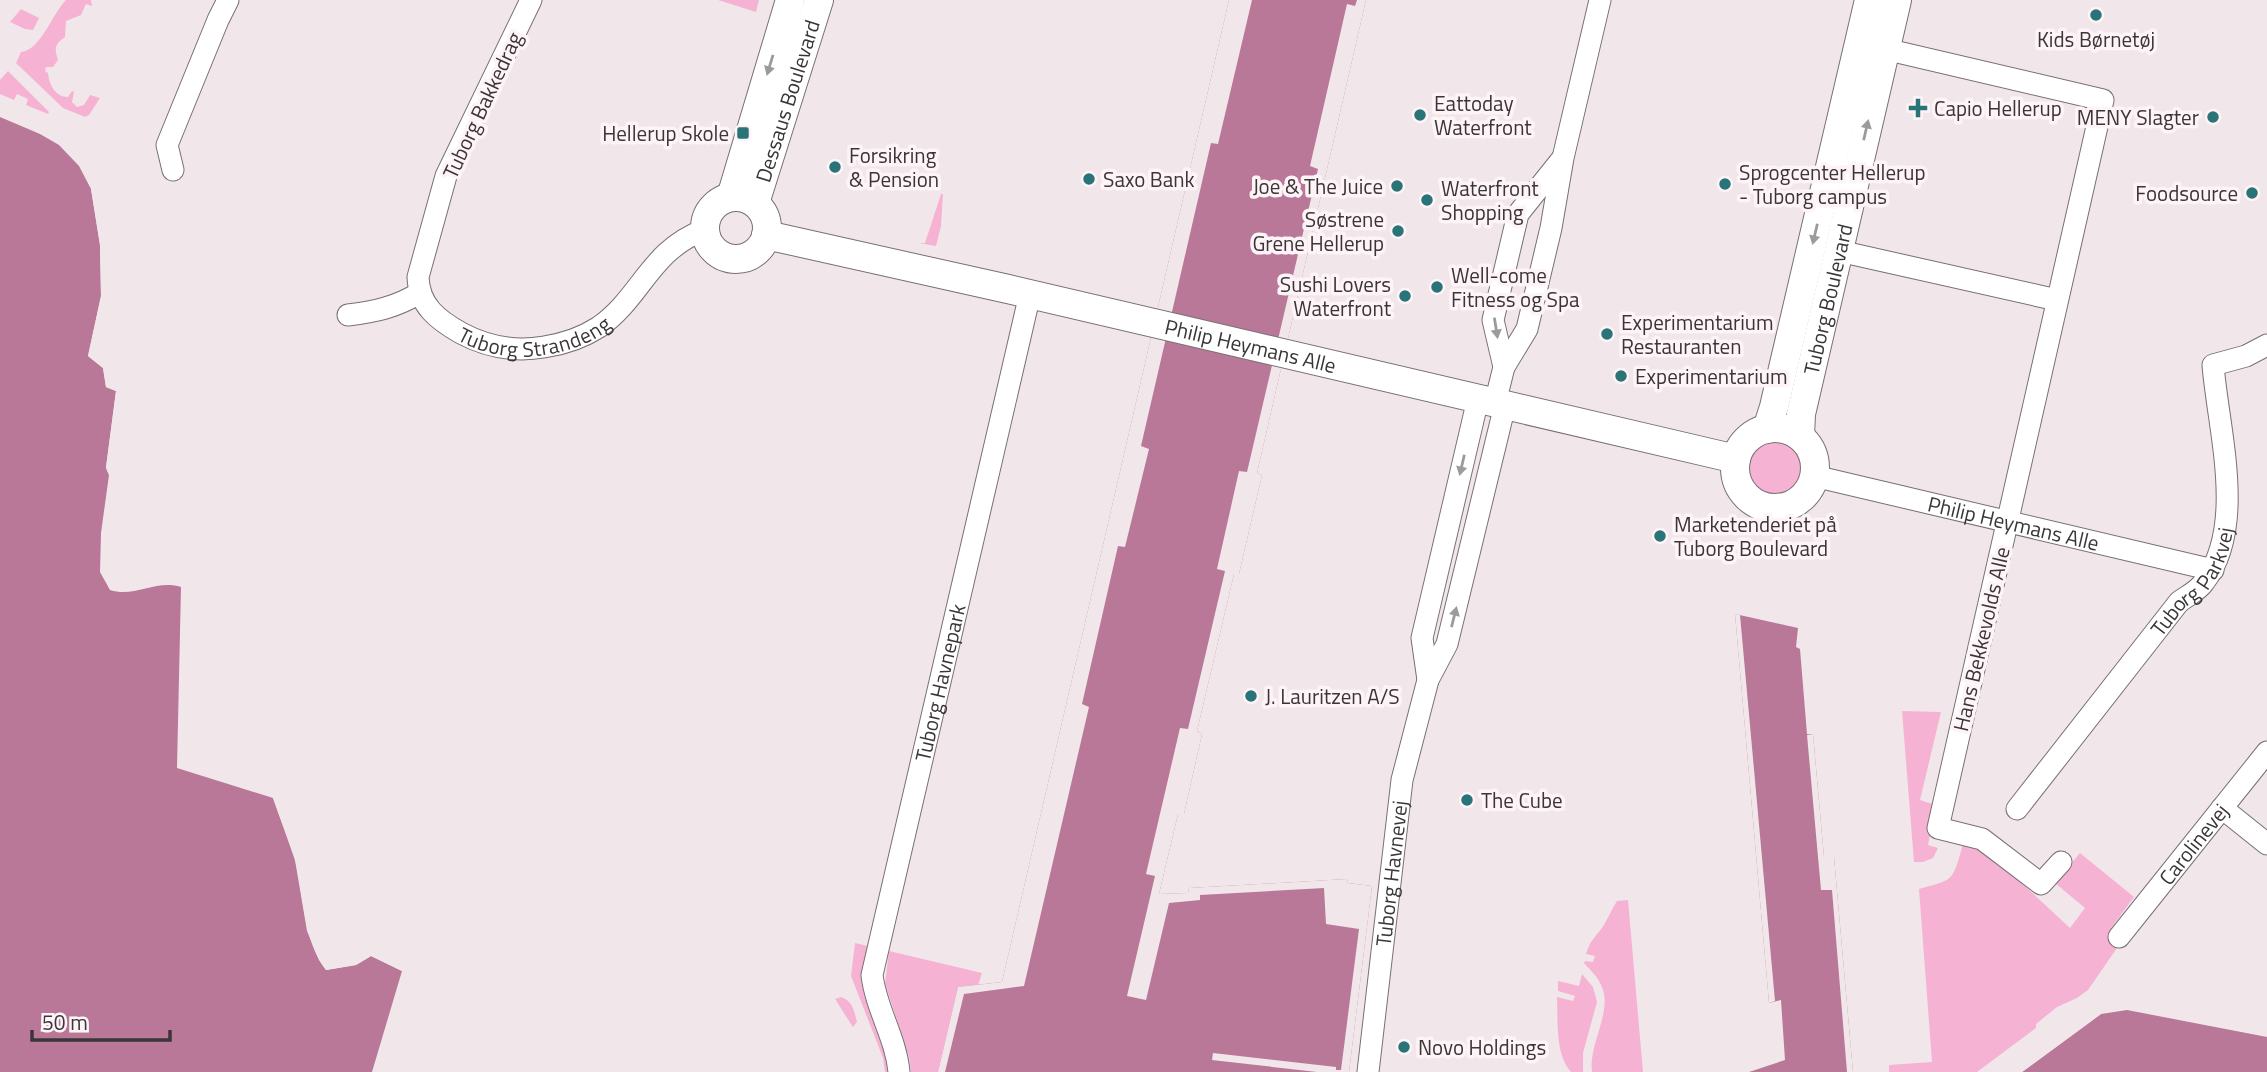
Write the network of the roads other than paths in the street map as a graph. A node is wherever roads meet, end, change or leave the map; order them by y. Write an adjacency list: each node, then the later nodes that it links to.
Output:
1 (228, 0): 10 (street)
2 (531, 0): 15 (street, Tuborg Bakkedrag)
3 (790, 0): 11 (street, Dessaus Boulevard, one-way to 11)
4 (819, 0): 11 (street, Dessaus Boulevard)
5 (1600, 0): 9 (street, Tuborg Havnevej)
6 (1869, 0): 8 (street, Tuborg Boulevard)
7 (1897, 0): 8 (street, Tuborg Boulevard)
8 (1873, 46): 14 (street, Tuborg Boulevard, one-way to 8); 17 (street, Hans Bekkevolds Alle); 22 (street, Tuborg Boulevard, one-way to 22)
9 (1563, 158): 20 (street, Tuborg Havnevej); 20 (street, Tuborg Havnevej, one-way to 20)
10 (173, 170)
11 (743, 200): 12 (street); 13 (street)
12 (704, 230): 13 (street); 15 (street, Tuborg Strandeng)
13 (766, 235): 16 (street, Philip Heymans Alle)
14 (1839, 251): 17 (street); 23 (street, Tuborg Boulevard)
15 (419, 293): 18 (street)
16 (1030, 294): 21 (street, Philip Heymans Alle); 34 (street, Tuborg Havnepark)
17 (2057, 300): 26 (street, Hans Bekkevolds Alle)
18 (348, 314)
19 (2267, 345): 27 (street, Tuborg Parkvej)
20 (1504, 367): 21 (street, Tuborg Havnevej)
21 (1493, 402): 24 (street, Philip Heymans Alle); 35 (street, Tuborg Havnevej)
22 (1767, 429): 23 (street); 24 (street)
23 (1800, 436): 25 (street)
24 (1736, 459): 25 (street)
25 (1814, 476): 26 (street, Philip Heymans Alle)
26 (2008, 522): 27 (street, Philip Heymans Alle); 32 (street, Hans Bekkevolds Alle)
27 (2213, 570): 30 (street, Tuborg Parkvej)
28 (2267, 752): 29 (street, Carolinevej)
29 (2222, 808): 31 (street); 33 (street, Carolinevej)
30 (2017, 809)
31 (2267, 844)
32 (2061, 862)
33 (2119, 937)
34 (899, 1072)
35 (1368, 1072)

